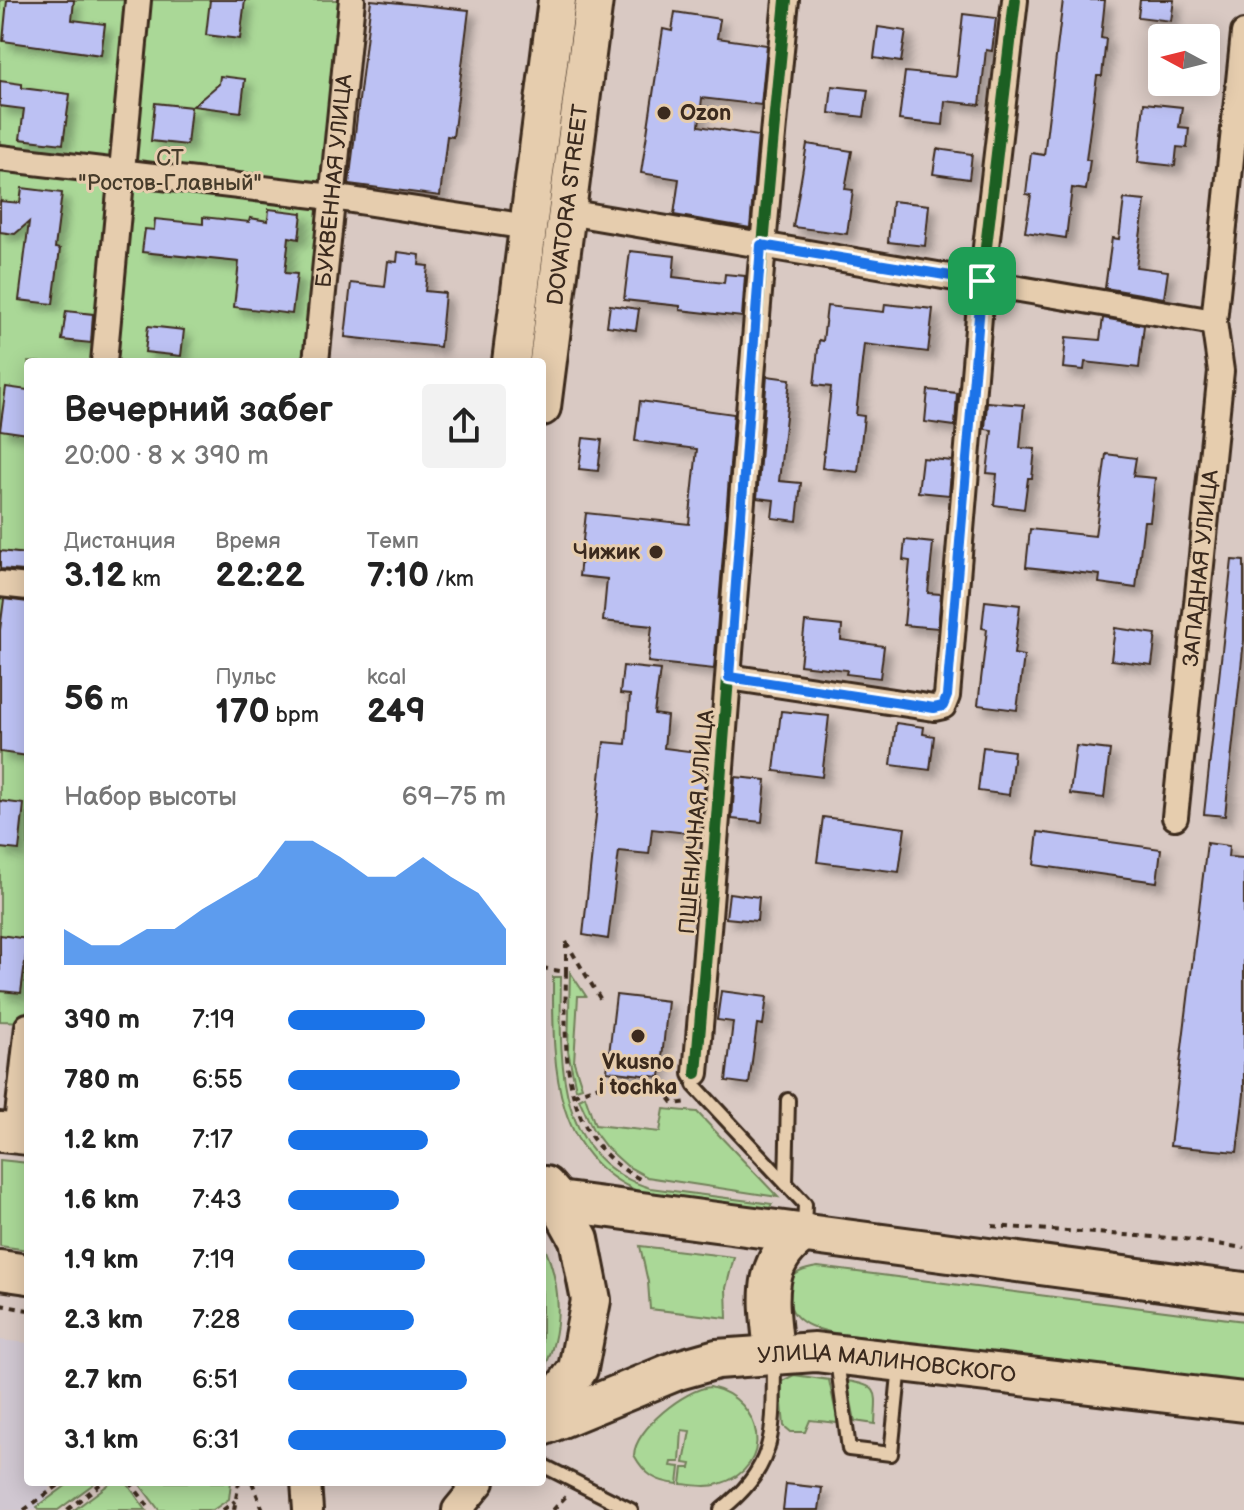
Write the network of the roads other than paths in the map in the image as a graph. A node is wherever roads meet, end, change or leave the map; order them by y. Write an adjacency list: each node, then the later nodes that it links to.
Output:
1 (138, 0): 9 (street)
2 (352, 0): 10 (street, БУКВЕННАЯ УЛИЦА)
3 (557, 0): 12 (main road, DOVATORA STREET)
4 (594, 0): 11 (main road, DOVATORA STREET)
5 (786, 0): 13 (street, ПШЕНИЧНАЯ УЛИЦА)
6 (1015, 0): 15 (street)
7 (1244, 33): 14 (street, ЗАПАДНАЯ УЛИЦА)
8 (0, 158): 9 (street)
9 (123, 173): 10 (street); 17 (street)
10 (332, 197): 12 (street); 18 (street, БУКВЕННАЯ УЛИЦА)
11 (567, 212): 13 (street); 20 (main road, DOVATORA STREET)
12 (528, 227): 19 (main road, DOVATORA STREET)
13 (761, 245): 15 (street); 23 (street, ПШЕНИЧНАЯ УЛИЦА)
14 (1233, 259): 16 (street, ЗАПАДНАЯ УЛИЦА)
15 (982, 281): 16 (street); 23 (street)
16 (1214, 322): 24 (street, ЗАПАДНАЯ УЛИЦА)
17 (104, 358)
18 (316, 358)
19 (512, 358)
20 (546, 376)
21 (0, 584): 22 (street)
22 (24, 587)
23 (729, 677): 26 (street, ПШЕНИЧНАЯ УЛИЦА)
24 (1175, 817)
25 (24, 1059): 28 (street)
26 (696, 1073): 29 (lane)
27 (788, 1100): 29 (lane)
28 (15, 1133)
29 (786, 1183): 31 (lane)
30 (550, 1192): 31 (highway); 39 (highway)
31 (804, 1233): 34 (highway); 35 (highway)
32 (0, 1270): 33 (highway)
33 (24, 1273)
34 (1244, 1292)
35 (774, 1353): 36 (highway, УЛИЦА МАЛИНОВСКОГО); 40 (highway, УЛИЦА МАЛИНОВСКОГО); 47 (lane)
36 (836, 1354): 37 (highway, УЛИЦА МАЛИНОВСКОГО); 37 (lane)
37 (901, 1362): 38 (highway, УЛИЦА МАЛИНОВСКОГО)
38 (1244, 1402)
39 (546, 1413)
40 (546, 1424)
41 (546, 1467): 46 (lane)
42 (306, 1486): 44 (street)
43 (477, 1486): 45 (street)
44 (308, 1510)
45 (457, 1510)
46 (631, 1510)
47 (721, 1510)

